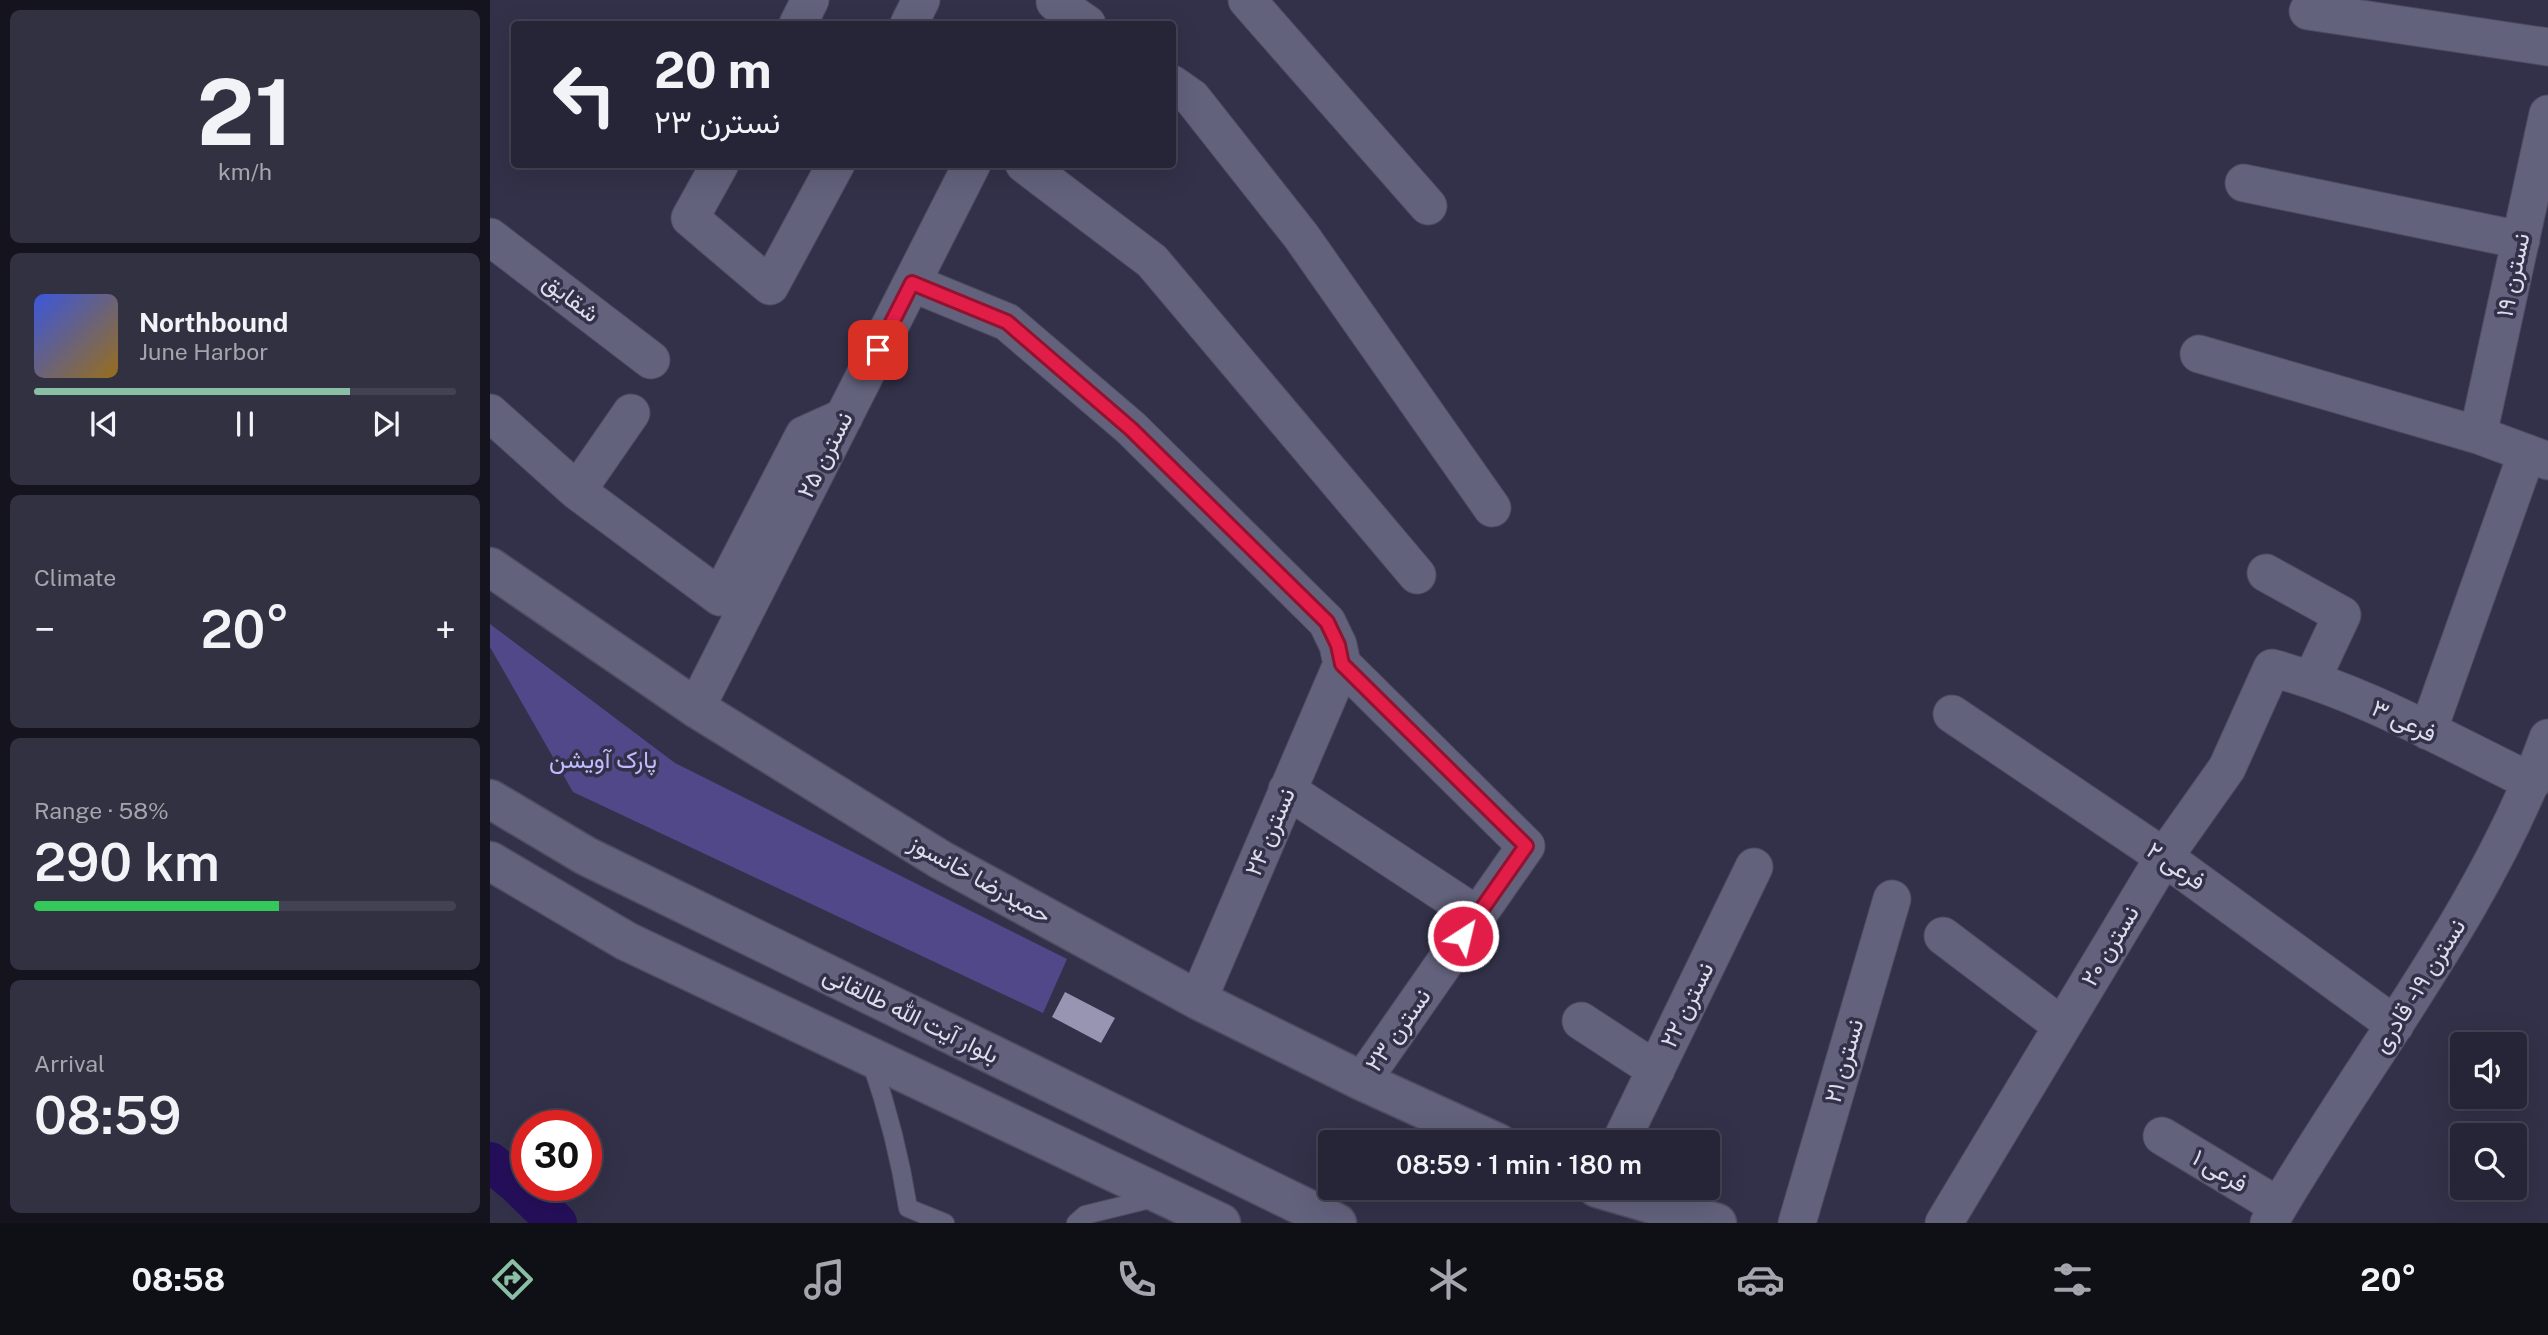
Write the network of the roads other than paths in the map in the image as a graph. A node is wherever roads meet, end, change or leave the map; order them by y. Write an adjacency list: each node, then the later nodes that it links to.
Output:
1 (810, 0): 6 (street)
2 (921, 0): 7 (street)
3 (1247, 0): 17 (street)
4 (1051, 9): 8 (street)
5 (2308, 11): 9 (street)
6 (800, 21)
7 (910, 21)
8 (1080, 21)
9 (2548, 47)
10 (1176, 87): 29 (street)
11 (2548, 114): 19 (street, نسترن ۱۹)
12 (718, 168): 13 (street)
13 (834, 168)
14 (970, 168): 20 (street, نسترن ۲۵)
15 (1029, 168): 32 (street)
16 (2244, 183): 19 (street)
17 (1428, 206)
18 (490, 237): 22 (street, شقایق)
19 (2521, 240): 26 (street, نسترن ۱۹)
20 (912, 283): 25 (street, نسترن ۲۵); 33 (street)
21 (2199, 354): 26 (street)
22 (651, 359)
23 (490, 412): 28 (street)
24 (631, 413): 28 (street)
25 (844, 417): 28 (street); 36 (street, نسترن ۲۵)
26 (2478, 435): 27 (street)
27 (2537, 457): 38 (street)
28 (577, 491)
29 (1492, 508)
30 (490, 567): 36 (main road, حمیدرضا خانسوز)
31 (2266, 573): 35 (street)
32 (1417, 575)
33 (1342, 664): 41 (street, نسترن ۲۴); 47 (street, نسترن ۲۳)
34 (2273, 668): 35 (street, فرعی ۳); 43 (street, نسترن ۲۰)
35 (2312, 679): 38 (street, فرعی ۳)
36 (696, 708): 49 (main road, حمیدرضا خانسوز)
37 (1952, 714): 43 (street, فرعی ۲)
38 (2428, 732): 40 (street, فرعی ۳)
39 (2548, 738): 40 (street, نسترن ۱۹ - قادری)
40 (2532, 782): 51 (street, نسترن ۱۹ - قادری)
41 (1287, 790): 47 (street); 49 (street, نسترن ۲۴)
42 (490, 799): 65 (main road, بلوار آیت الله طالقانی)
43 (2164, 857): 51 (street, فرعی ۲); 52 (street, نسترن ۲۰)
44 (490, 860): 53 (main road)
45 (1754, 867): 54 (street, نسترن ۲۲)
46 (1892, 899): 67 (street, نسترن ۲۱)
47 (1478, 915): 55 (street, نسترن ۲۳)
48 (1943, 936): 52 (street)
49 (1198, 1000): 55 (main road, حمیدرضا خانسوز)
50 (1581, 1021): 54 (street)
51 (2395, 1025): 61 (street, نسترن ۱۹ - قادری)
52 (2062, 1026): 68 (street, نسترن ۲۰)
53 (870, 1058): 59 (main road); 62 (lane)
54 (1656, 1069): 57 (street, نسترن ۲۲)
55 (1362, 1081): 56 (main road, حمیدرضا خانسوز)
56 (1469, 1130)
57 (1626, 1130)
58 (2162, 1136): 61 (street, فرعی ۱)
59 (1166, 1196): 63 (lane); 64 (main road)
60 (1638, 1200): 66 (main road)
61 (2274, 1214)
62 (945, 1223)
63 (1076, 1223)
64 (1221, 1223)
65 (1337, 1223)
66 (1717, 1223)
67 (1797, 1223)
68 (1944, 1223)

